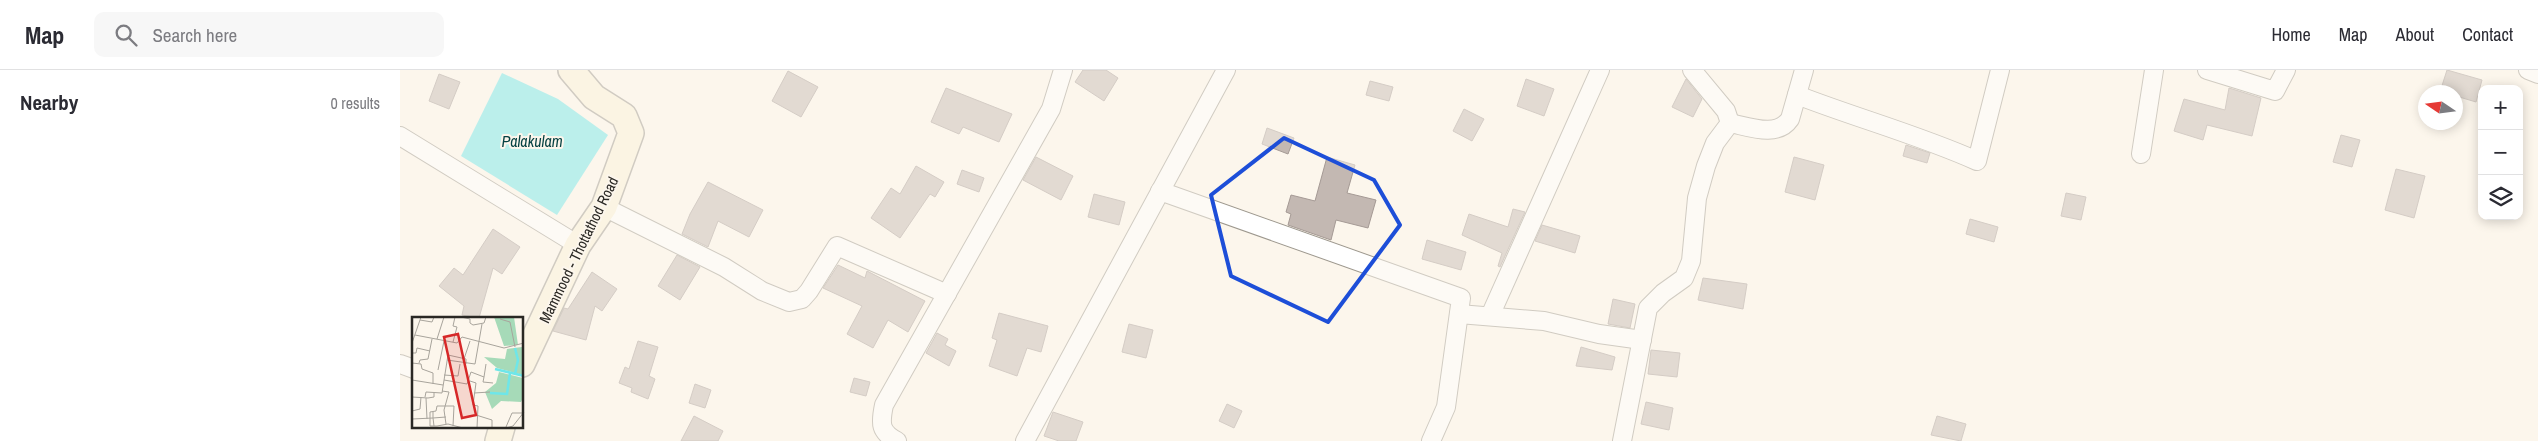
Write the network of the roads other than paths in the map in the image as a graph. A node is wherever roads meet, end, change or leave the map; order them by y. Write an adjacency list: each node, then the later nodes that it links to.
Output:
1 (571, 70): 18 (street, Mammood - Thottathod Road)
2 (1063, 70): 20 (street)
3 (1226, 70): 17 (street)
4 (1600, 70): 22 (street)
5 (1692, 70): 14 (street)
6 (1804, 70): 13 (street)
7 (2000, 70): 13 (street)
8 (2154, 70): 16 (street)
9 (2207, 70): 10 (street)
10 (2286, 70)
11 (2528, 70): 12 (street)
12 (2538, 74)
13 (1797, 95): 14 (street)
14 (1730, 123): 23 (street)
15 (400, 136): 19 (street)
16 (2141, 154)
17 (1160, 191): 21 (street); 30 (street)
18 (604, 207): 19 (street, Mammood - Thottathod Road); 20 (street)
19 (578, 245): 24 (street, Mammood - Thottathod Road)
20 (947, 294): 29 (street)
21 (1459, 314): 22 (street); 31 (street)
22 (1490, 316): 23 (street)
23 (1642, 340): 32 (street)
24 (524, 360)
25 (400, 364): 26 (street)
26 (412, 368)
27 (502, 428): 28 (street)
28 (498, 441)
29 (898, 441)
30 (1025, 441)
31 (1431, 441)
32 (1622, 441)

